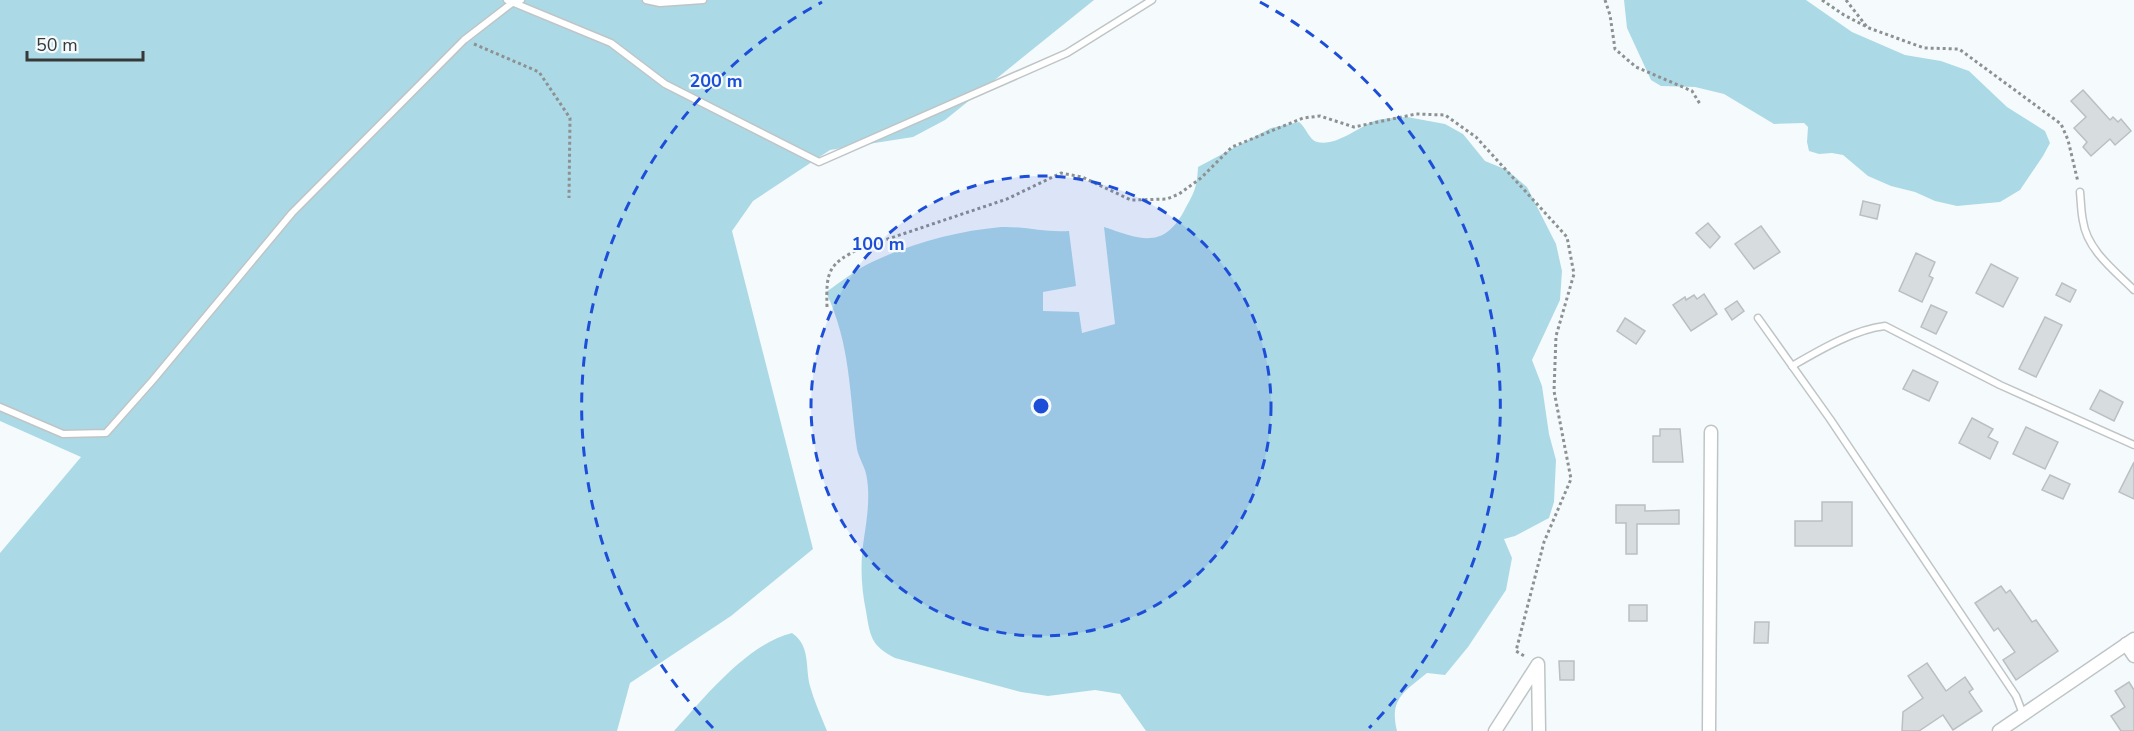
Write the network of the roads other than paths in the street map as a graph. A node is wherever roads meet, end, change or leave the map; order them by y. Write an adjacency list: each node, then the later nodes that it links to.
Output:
1 (521, 0): 5 (lane)
2 (645, 0): 3 (lane)
3 (703, 0)
4 (1152, 0): 5 (lane)
5 (509, 2): 10 (lane)
6 (2080, 192): 7 (lane)
7 (2134, 290)
8 (1758, 318): 9 (lane)
9 (1792, 366): 12 (lane); 15 (lane)
10 (0, 407)
11 (1711, 432): 18 (street)
12 (2134, 446)
13 (2130, 642): 14 (street); 15 (street)
14 (2134, 656)
15 (2023, 715): 19 (street)
16 (1495, 731): 17 (street)
17 (1539, 731)
18 (1709, 731)
19 (1998, 731)

